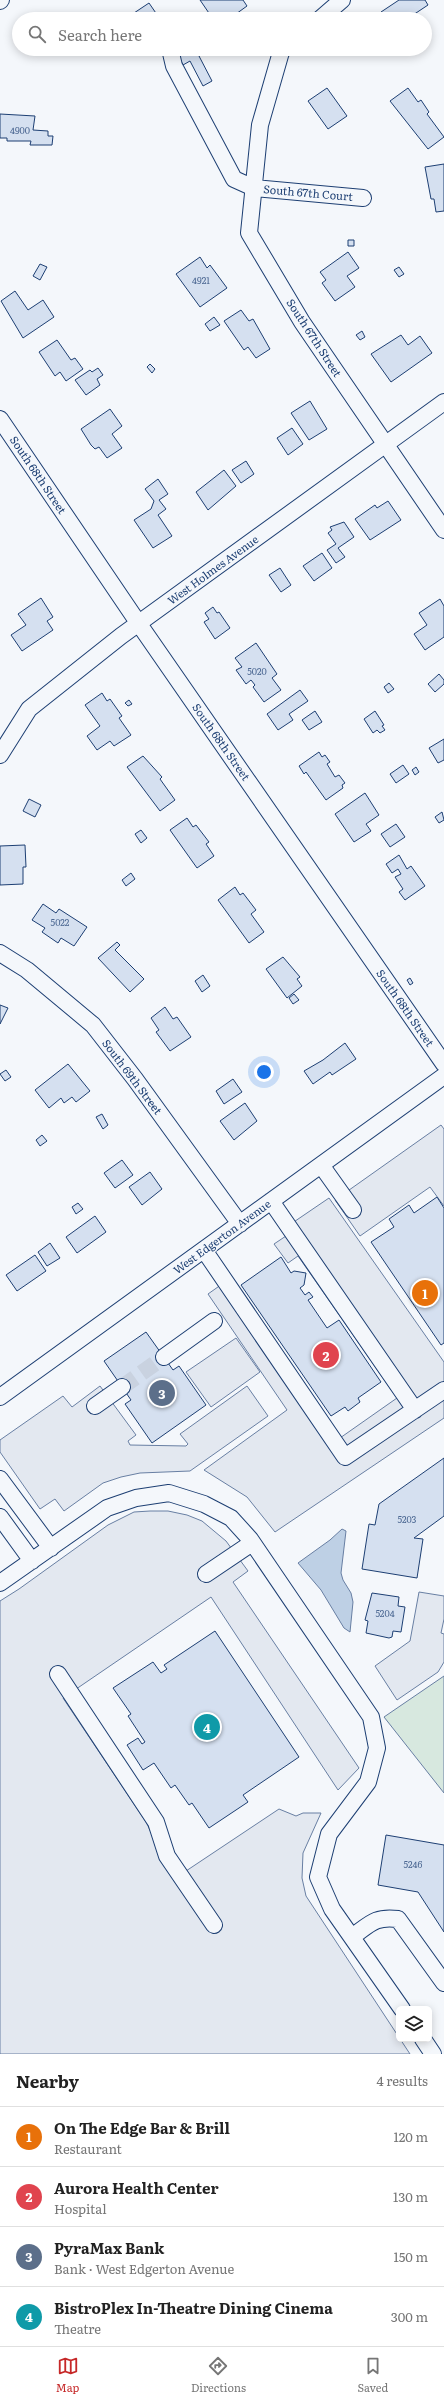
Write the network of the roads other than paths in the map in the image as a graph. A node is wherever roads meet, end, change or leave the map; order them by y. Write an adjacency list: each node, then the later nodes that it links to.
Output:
1 (342, 0): 2 (street)
2 (328, 12)
3 (172, 56): 5 (street, South 67th Court)
4 (280, 56): 5 (street, South 67th Street)
5 (254, 188): 6 (street, South 67th Court); 9 (street, South 67th Street)
6 (363, 198)
7 (444, 402): 9 (street, West Holmes Avenue)
8 (0, 419): 11 (street, South 68th Street)
9 (385, 444): 10 (street, South 67th Street); 11 (street, West Holmes Avenue)
10 (444, 530)
11 (139, 624): 12 (street, West Holmes Avenue); 14 (street, South 68th Street)
12 (0, 755)
13 (0, 953): 19 (street, South 69th Street)
14 (444, 1064)
15 (444, 1076): 16 (street, West Edgerton Avenue)
16 (321, 1165): 17 (street, West Edgerton Avenue); 18 (street)
17 (271, 1201): 19 (street, West Edgerton Avenue); 27 (street)
18 (353, 1210)
19 (240, 1224): 20 (street, West Edgerton Avenue)
20 (204, 1250): 25 (street, West Edgerton Avenue); 27 (street)
21 (214, 1321): 22 (street)
22 (164, 1357)
23 (122, 1387): 26 (street)
24 (444, 1390): 27 (street)
25 (0, 1397)
26 (95, 1406)
27 (415, 1410)
28 (0, 1479): 31 (street)
29 (0, 1518): 32 (street)
30 (252, 1543): 31 (street); 33 (street); 37 (street)
31 (51, 1548): 32 (street)
32 (32, 1561): 34 (street)
33 (206, 1574)
34 (0, 1583)
35 (58, 1674): 36 (street)
36 (214, 1924)
37 (352, 1937): 38 (street); 39 (street)
38 (444, 1984)
39 (400, 2006)
40 (425, 2042): 41 (street)
41 (433, 2054)

